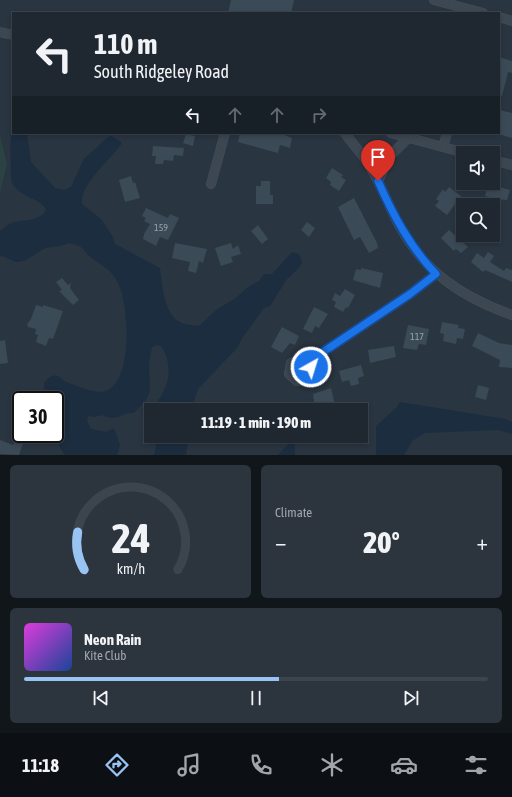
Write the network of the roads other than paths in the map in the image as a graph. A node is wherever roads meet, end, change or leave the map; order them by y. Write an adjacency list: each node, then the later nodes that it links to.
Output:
1 (434, 0): 2 (street)
2 (476, 12)
3 (500, 17): 4 (street)
4 (512, 20)
5 (1, 32): 6 (street)
6 (12, 34)
7 (225, 134): 17 (street)
8 (346, 134): 16 (street)
9 (394, 134): 11 (street)
10 (447, 134): 12 (street)
11 (408, 138): 12 (street); 16 (street)
12 (443, 147): 13 (street)
13 (456, 151)
14 (500, 162): 15 (street)
15 (512, 165)
16 (378, 181): 18 (street)
17 (211, 184)
18 (436, 274): 19 (street); 20 (street)
19 (512, 315)
20 (317, 356)

